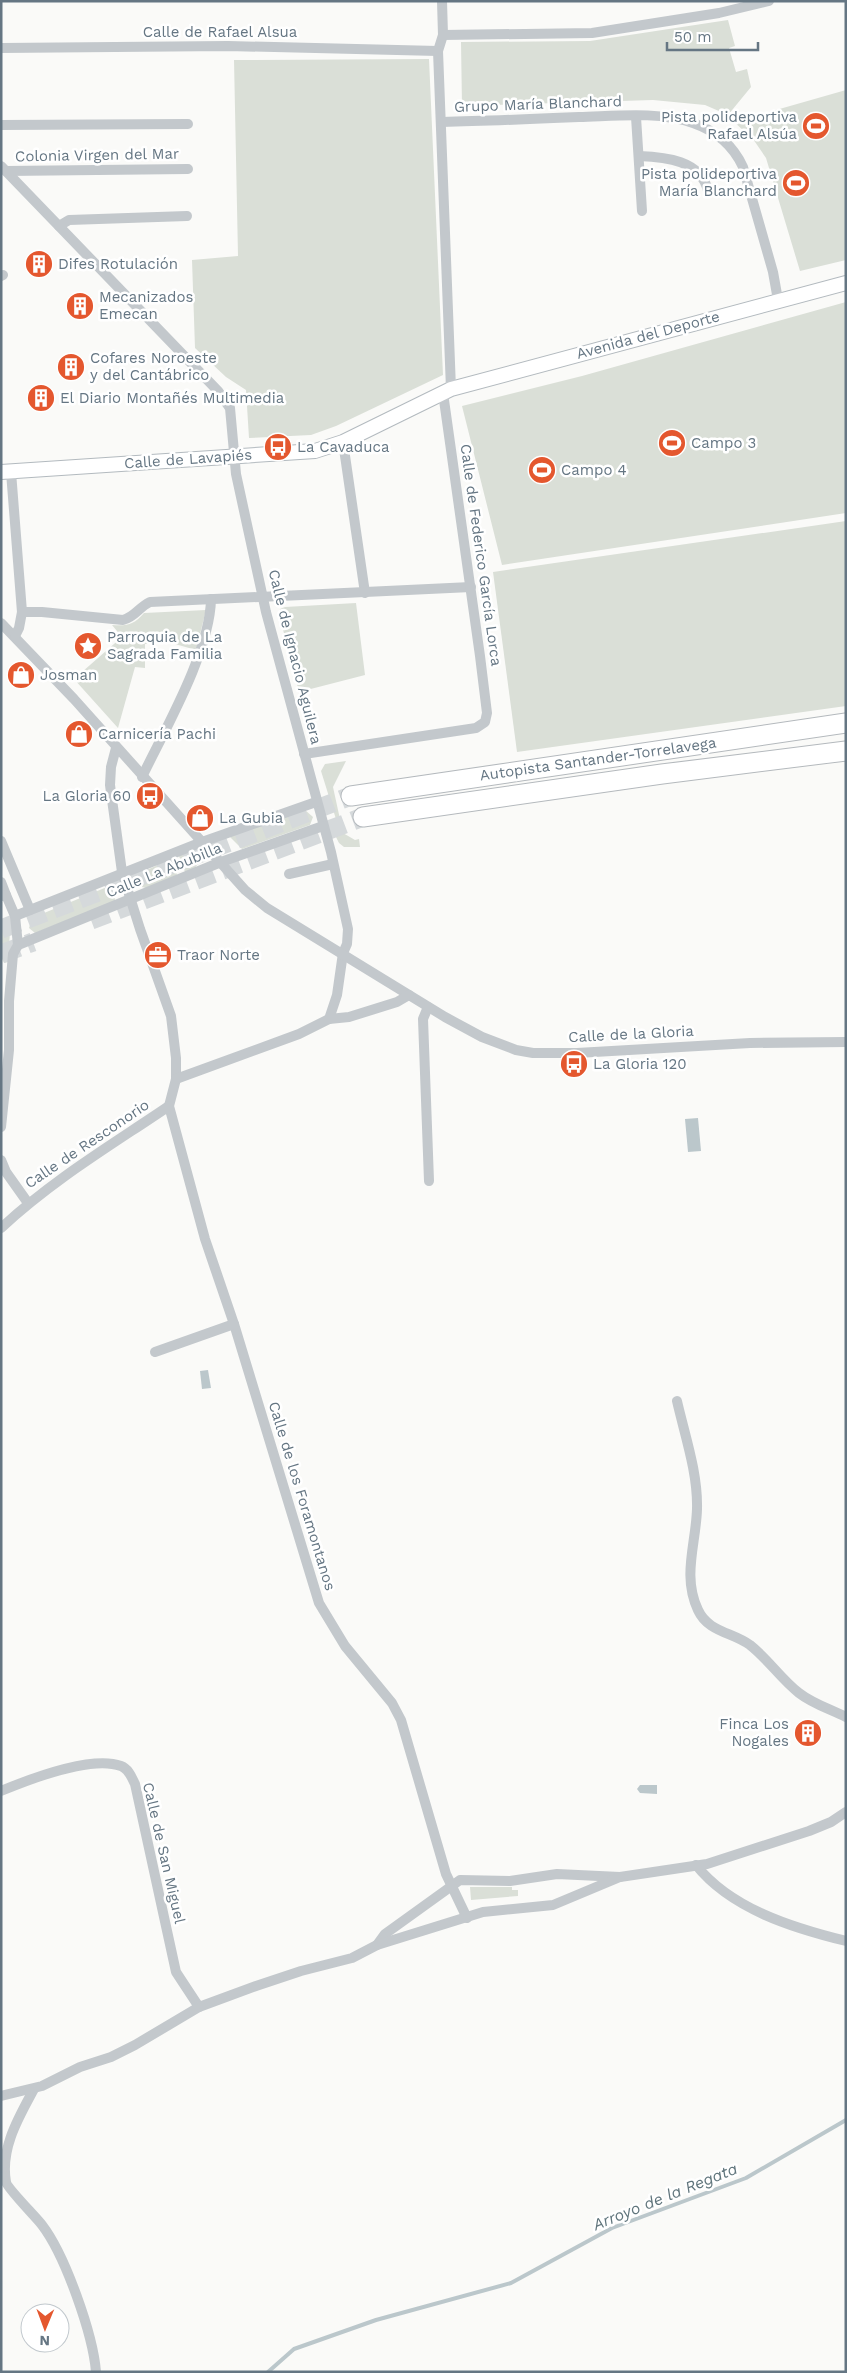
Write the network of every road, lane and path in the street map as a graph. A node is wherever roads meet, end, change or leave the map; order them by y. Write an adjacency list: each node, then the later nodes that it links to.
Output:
1 (442, 1): 3 (street)
2 (769, 1): 3 (street)
3 (443, 35): 5 (street)
4 (1, 48): 5 (street, Calle de Rafael Alsua)
5 (438, 51): 7 (street)
6 (636, 117): 7 (street, Grupo María Blanchard); 10 (street, Grupo María Blanchard); 18 (street, Grupo María Blanchard)
7 (442, 122): 19 (street)
8 (188, 124): 9 (street, Colonia Virgen del Mar)
9 (1, 125)
10 (639, 156): 13 (street); 14 (street, Grupo María Blanchard)
11 (4, 169): 12 (street, Colonia Virgen del Mar); 16 (street, Calle de Ignacio Aguilera)
12 (188, 169)
13 (708, 191)
14 (642, 210)
15 (186, 216): 16 (street)
16 (59, 226): 21 (street, Calle de Ignacio Aguilera)
17 (846, 283): 18 (main road, Avenida del Deporte)
18 (778, 300): 19 (main road, Avenida del Deporte)
19 (447, 391): 20 (main road, Calle de Lavapiés); 23 (street, Calle de Federico García Lorca)
20 (343, 442): 21 (main road, Calle de Lavapiés); 24 (street)
21 (234, 456): 22 (main road, Calle de Lavapiés); 25 (street, Calle de Ignacio Aguilera)
22 (6, 472): 27 (street)
23 (471, 587): 24 (street); 33 (street, Calle de Federico García Lorca)
24 (365, 592): 25 (street)
25 (263, 597): 26 (street); 33 (street, Calle de Ignacio Aguilera)
26 (211, 599): 27 (street); 34 (street)
27 (22, 612): 29 (street)
28 (1, 623): 29 (street, Calle de la Gloria)
29 (15, 636): 31 (street, Calle de la Gloria)
30 (846, 723): 35 (highway, Autopista Santander-Torrelavega)
31 (116, 748): 34 (street, Calle de la Gloria); 43 (street, Calle de los Foramontanos)
32 (846, 750): 37 (highway, Autopista Santander-Torrelavega)
33 (304, 754): 36 (street, Calle de Ignacio Aguilera)
34 (142, 777): 40 (street, Calle de la Gloria)
35 (351, 796)
36 (316, 802): 38 (street, Calle de Ignacio Aguilera); 40 (street, Calle La Abubilla)
37 (363, 817)
38 (323, 826): 41 (street, Calle La Abubilla); 42 (street, Calle de Ignacio Aguilera)
39 (1, 841): 48 (street)
40 (202, 842): 41 (street, Calle de la Gloria); 43 (street, Calle La Abubilla)
41 (222, 862): 47 (street, Calle La Abubilla); 51 (street, Calle de la Gloria)
42 (333, 864): 44 (street); 51 (street, Calle de Ignacio Aguilera)
43 (122, 872): 47 (street, Calle de los Foramontanos); 48 (street, Calle La Abubilla)
44 (289, 874)
45 (1, 882): 46 (street)
46 (4, 896): 49 (street)
47 (130, 899): 50 (street, Calle La Abubilla); 56 (street, Calle de los Foramontanos)
48 (30, 910): 49 (street, Calle La Abubilla)
49 (15, 916): 50 (street)
50 (18, 945): 58 (street)
51 (343, 953): 52 (street, Calle de la Gloria); 54 (street)
52 (409, 995): 53 (street, Calle de la Gloria); 54 (street)
53 (428, 1007): 55 (street, Calle de la Gloria); 60 (street)
54 (329, 1019): 56 (street)
55 (846, 1042)
56 (176, 1079): 57 (street, Calle de los Foramontanos)
57 (169, 1106): 61 (street, Calle de Resconorio); 63 (street, Calle de los Foramontanos)
58 (1, 1126)
59 (1, 1160): 61 (street)
60 (429, 1182)
61 (28, 1203): 62 (street, Calle de Resconorio)
62 (1, 1228)
63 (234, 1324): 64 (street); 71 (street, Calle de los Foramontanos)
64 (156, 1352)
65 (677, 1401): 66 (street)
66 (846, 1717)
67 (1, 1791): 75 (street, Calle de San Miguel)
68 (846, 1812): 69 (street)
69 (696, 1865): 70 (street); 73 (street)
70 (620, 1877): 71 (street); 72 (street)
71 (452, 1885): 72 (street, Calle de los Foramontanos); 74 (street)
72 (467, 1918): 74 (street)
73 (846, 1942)
74 (377, 1945): 75 (street)
75 (199, 2007): 76 (street)
76 (34, 2089): 77 (street); 78 (street)
77 (1, 2096)
78 (96, 2372)

